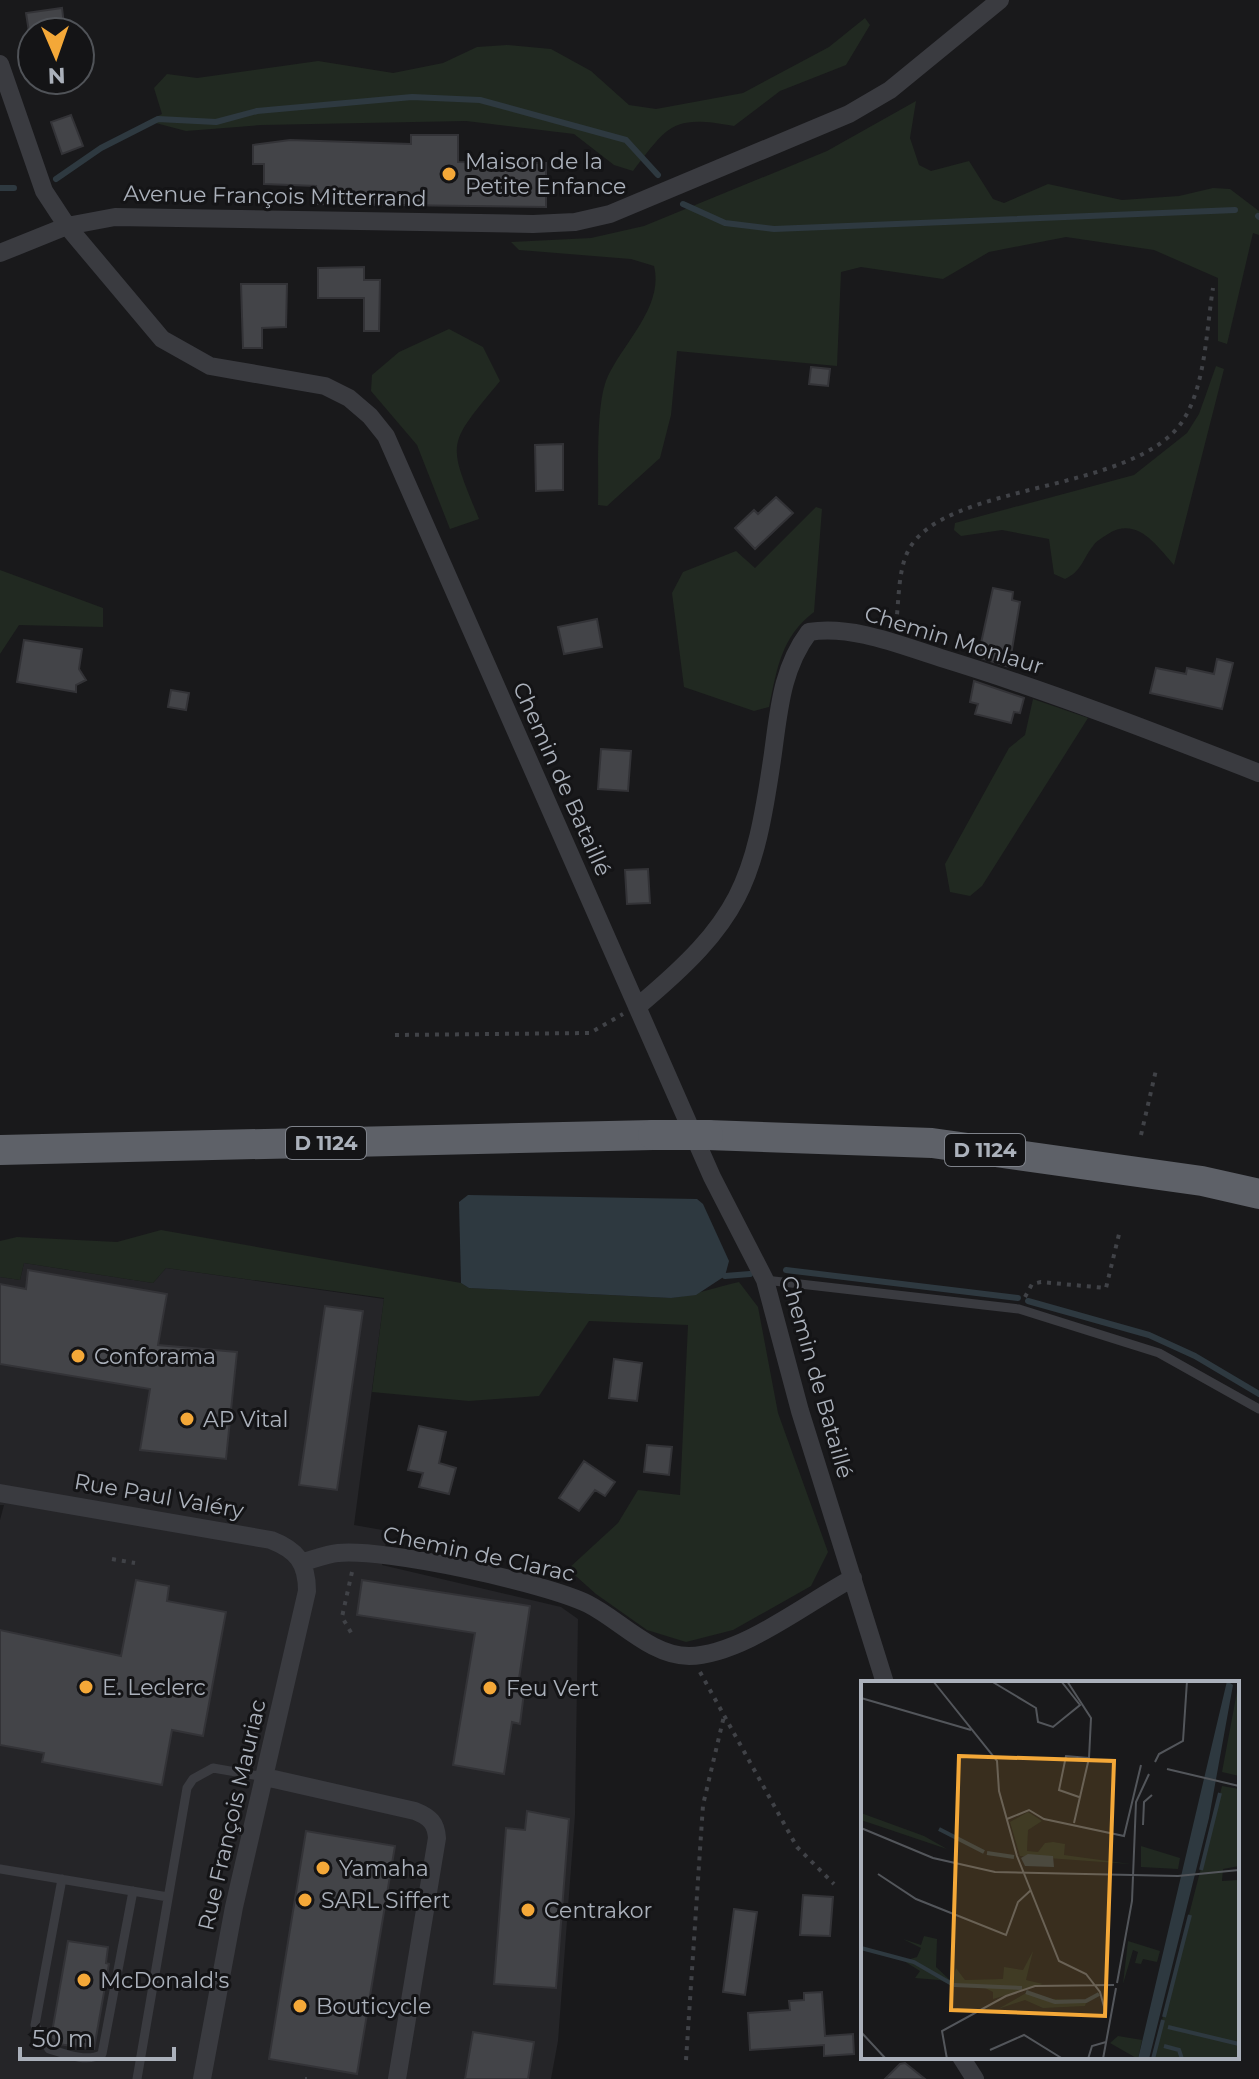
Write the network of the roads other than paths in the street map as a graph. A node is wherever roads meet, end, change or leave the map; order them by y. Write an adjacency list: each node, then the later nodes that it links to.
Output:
1 (1000, 0): 3 (street, Avenue François Mitterrand)
2 (0, 64): 3 (street, Chemin de Bataillé)
3 (67, 226): 4 (street, Avenue François Mitterrand); 6 (street, Chemin de Bataillé)
4 (0, 253)
5 (1259, 773): 6 (street, Chemin Monlaur)
6 (637, 1007): 9 (street, Chemin de Bataillé)
7 (0, 1150): 8 (highway, D 1124, bridge)
8 (1259, 1194)
9 (765, 1280): 10 (lane); 13 (street, Chemin de Bataillé)
10 (1259, 1409)
11 (0, 1493): 12 (street, Rue Paul Valéry)
12 (303, 1562): 13 (street, Chemin de Clarac); 15 (street, Rue François Mauriac)
13 (853, 1578): 14 (street, Chemin de Bataillé)
14 (884, 1681)
15 (265, 1777): 19 (lane); 22 (street, Rue François Mauriac); 23 (street)
16 (0, 1869): 17 (lane)
17 (62, 1879): 18 (lane); 18 (lane)
18 (133, 1891): 19 (lane)
19 (168, 1897): 21 (lane)
20 (962, 2059): 24 (street)
21 (137, 2079)
22 (202, 2079)
23 (397, 2079)
24 (975, 2079)

